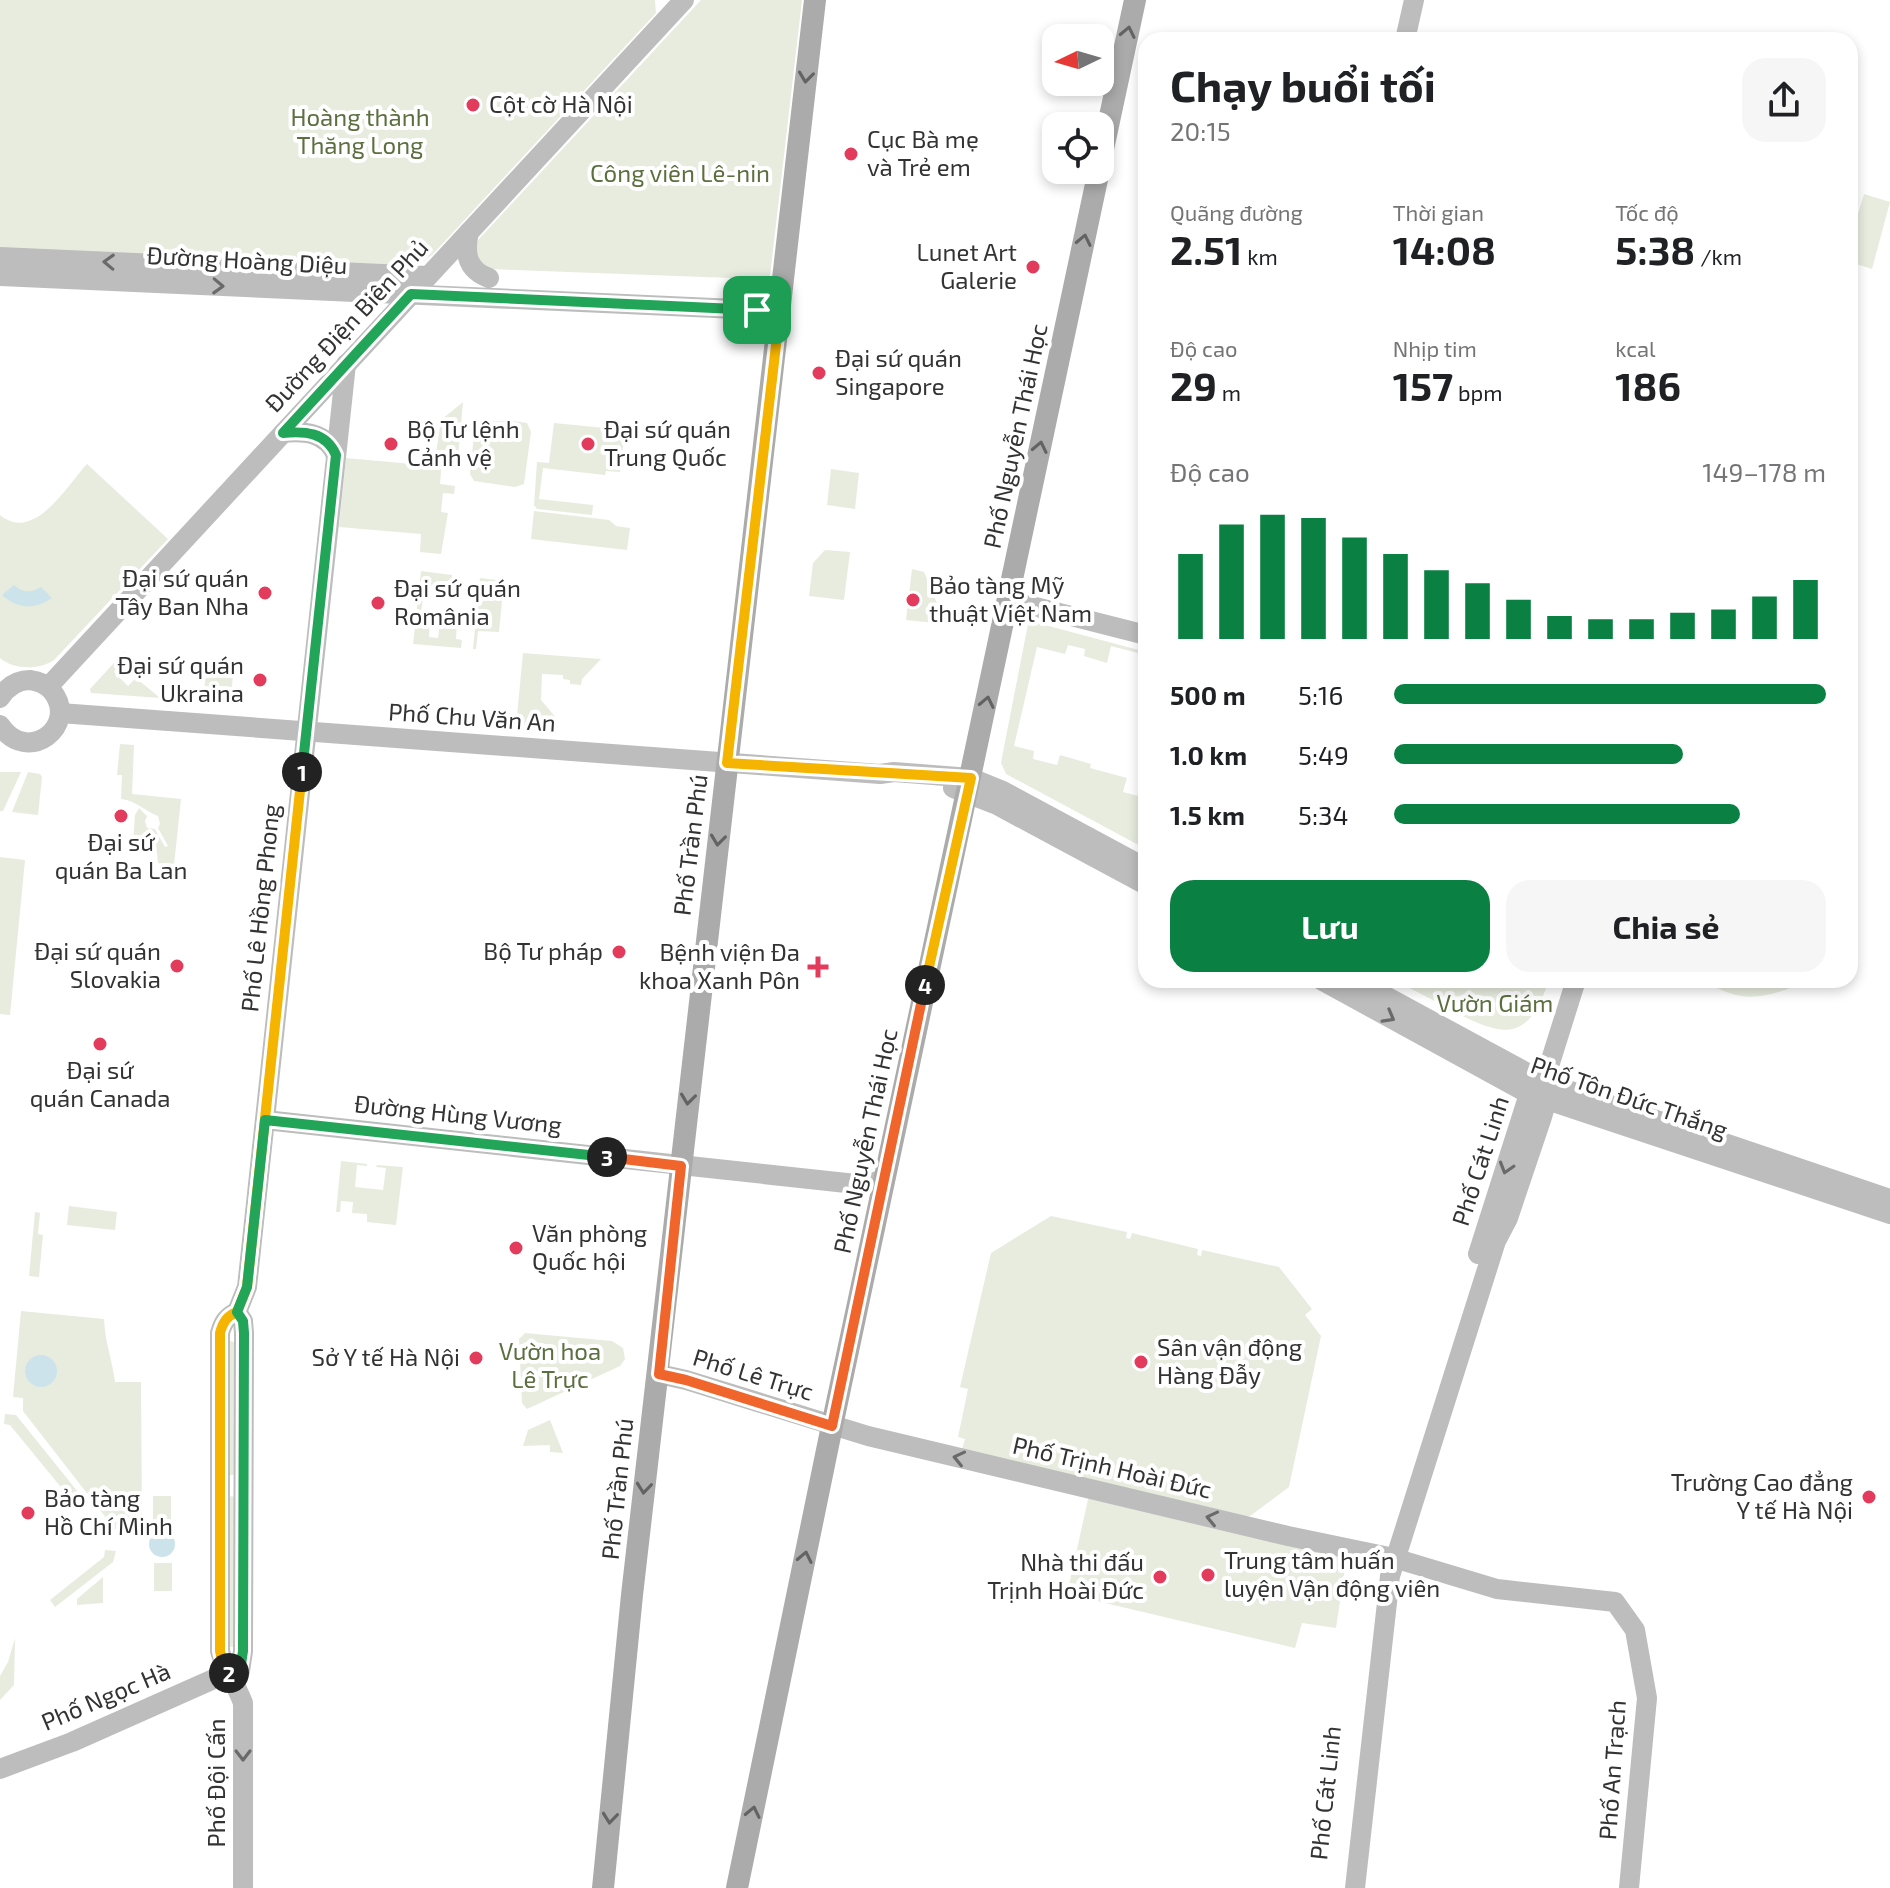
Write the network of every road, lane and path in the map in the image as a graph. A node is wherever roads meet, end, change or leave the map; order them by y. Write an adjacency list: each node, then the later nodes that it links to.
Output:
1 (684, 0): 8 (street, Đường Điện Biên Phủ)
2 (815, 0): 14 (main road, Phố Trần Phú, one-way to 14)
3 (1135, 0): 6 (main road, one-way to 3)
4 (1414, 0): 5 (street)
5 (1407, 32)
6 (1111, 112)
7 (1096, 184): 18 (main road, Phố Nguyễn Thái Học, one-way to 7)
8 (469, 232): 11 (street, Đường Điện Biên Phủ); 12 (street)
9 (0, 257): 11 (street, Đường Hoàng Diệu, one-way to 9)
10 (0, 276): 13 (street, Đường Hoàng Diệu, one-way to 13)
11 (428, 276): 13 (street, Đường Điện Biên Phủ)
12 (489, 278)
13 (411, 294): 14 (street, Đường Hoàng Diệu); 15 (street, Đường Điện Biên Phủ)
14 (781, 300): 25 (main road, Phố Trần Phú)
15 (346, 364): 16 (street, Đường Điện Biên Phủ); 17 (street, Phố Lê Hồng Phong)
16 (283, 433): 17 (street); 20 (street, Đường Điện Biên Phủ)
17 (336, 455): 23 (street, Phố Lê Hồng Phong)
18 (1008, 600): 19 (street); 26 (main road, Phố Nguyễn Thái Học, one-way to 18)
19 (1138, 633)
20 (48, 687): 21 (street); 22 (street)
21 (0, 698)
22 (60, 713): 23 (street, Phố Chu Văn An); 24 (street)
23 (306, 731): 25 (street, Phố Chu Văn An); 33 (street, Phố Lê Hồng Phong)
24 (2, 732)
25 (727, 763): 26 (street, Phố Chu Văn An); 34 (main road, Phố Trần Phú, one-way to 34)
26 (969, 785): 27 (street); 28 (street); 36 (main road, Phố Nguyễn Thái Học)
27 (1138, 864)
28 (1138, 881)
29 (1337, 988): 32 (street, Phố Tôn Đức Thắng, one-way to 32)
30 (1369, 988): 32 (street, Phố Tôn Đức Thắng)
31 (1573, 988): 32 (street, Phố Cát Linh)
32 (1540, 1092): 35 (street, Phố Tôn Đức Thắng); 41 (street, Phố Cát Linh)
33 (265, 1120): 34 (street, Đường Hùng Vương); 42 (street, Phố Lê Hồng Phong)
34 (681, 1166): 36 (street, Đường Hùng Vương); 39 (main road, Phố Trần Phú)
35 (1779, 1169): 37 (street, Phố Tôn Đức Thắng); 38 (street, Phố Tôn Đức Thắng)
36 (884, 1179): 40 (main road, Phố Nguyễn Thái Học)
37 (1890, 1199)
38 (1890, 1214)
39 (659, 1374): 40 (street, Phố Lê Trực); 45 (main road, Phố Trần Phú, one-way to 45)
40 (832, 1426): 41 (street, Phố Trịnh Hoài Đức, one-way to 40); 46 (main road, Phố Nguyễn Thái Học, one-way to 40)
41 (1388, 1557): 47 (street, Phố Cát Linh); 48 (street, Phố Cát Linh); 49 (street, Phố An Trạch)
42 (235, 1679): 43 (street, Phố Ngọc Hà); 44 (street, Phố Đội Cấn, one-way to 44)
43 (0, 1769)
44 (243, 1888)
45 (603, 1888)
46 (737, 1888)
47 (1342, 1888)
48 (1355, 1888)
49 (1629, 1888)

